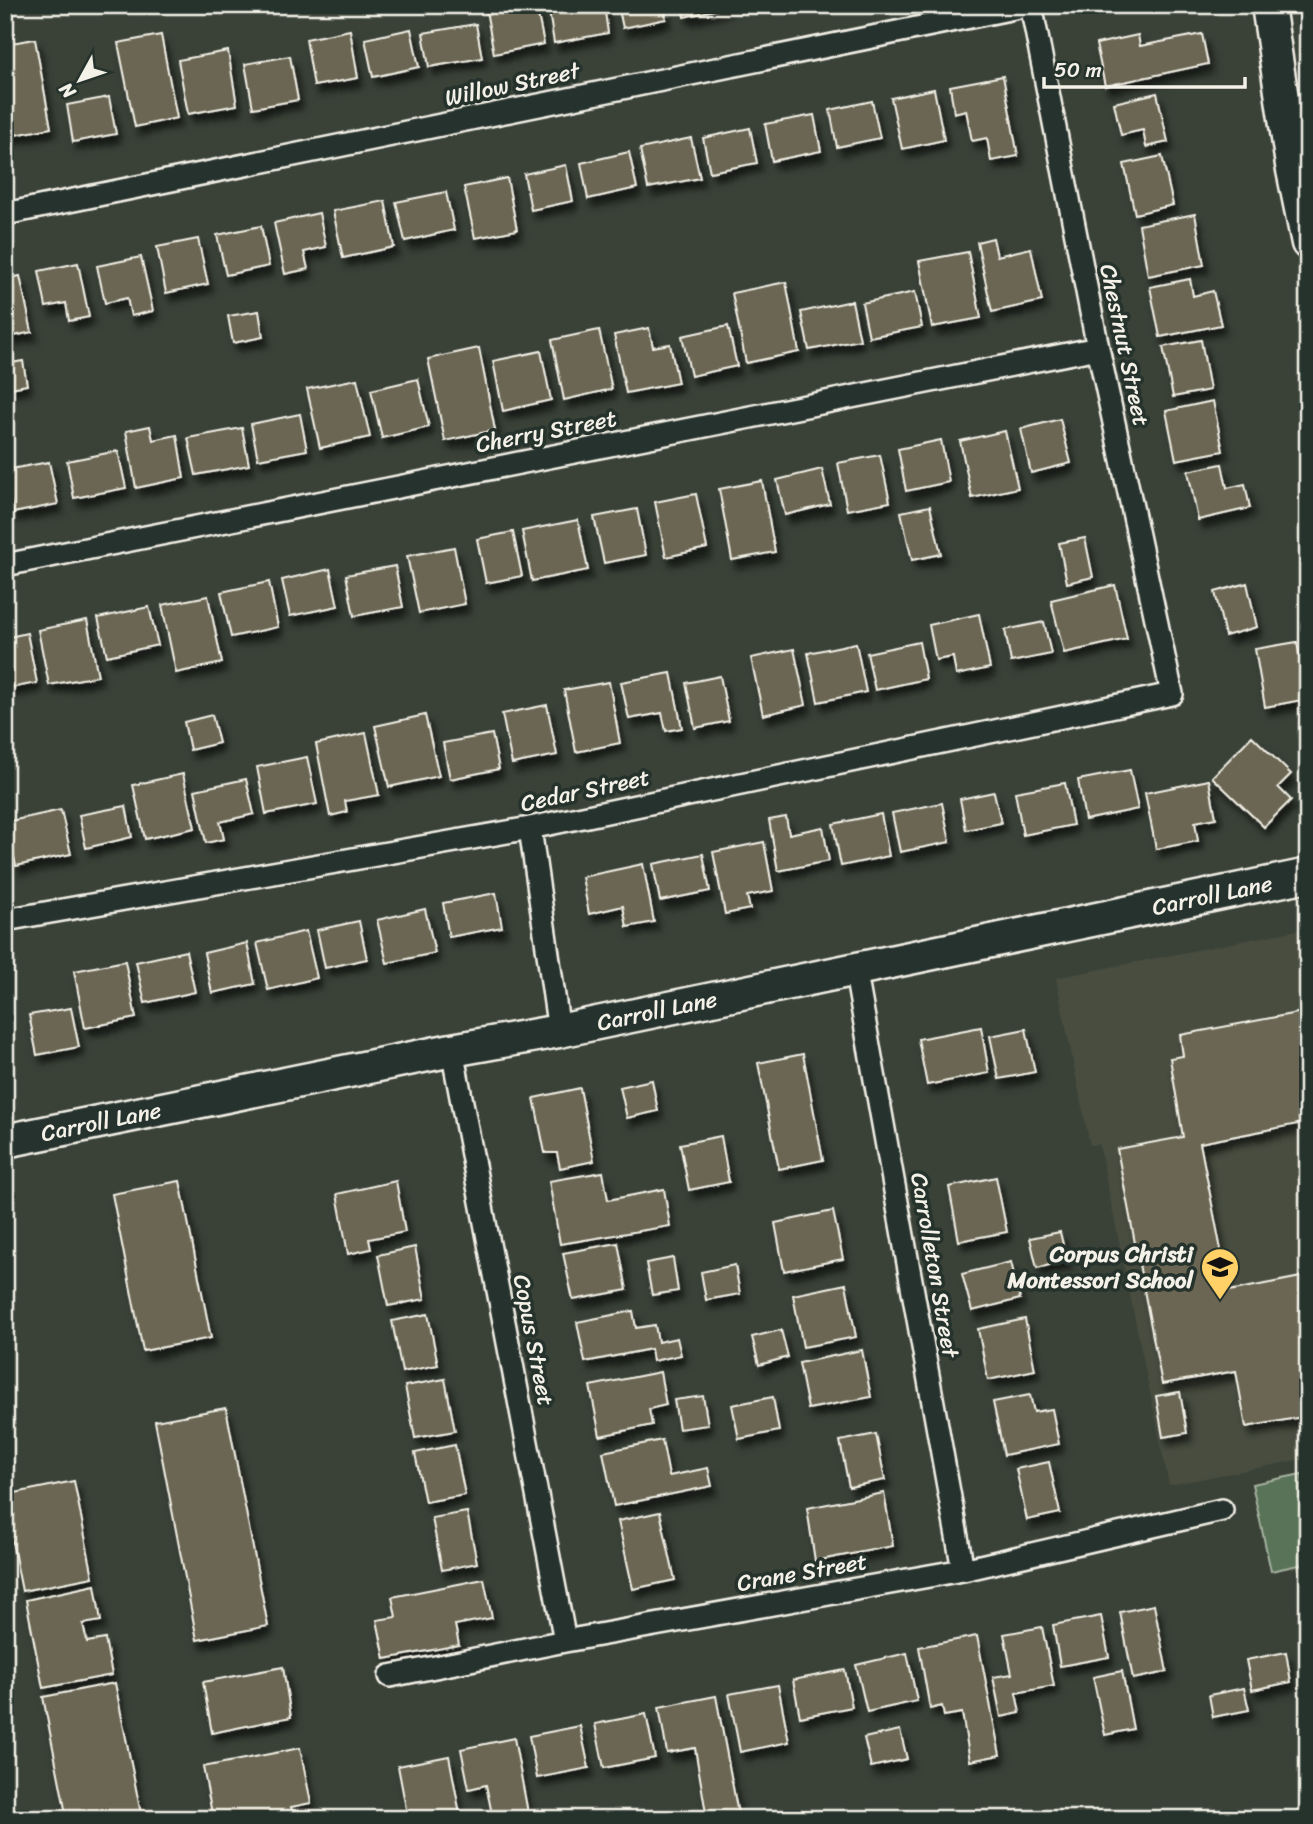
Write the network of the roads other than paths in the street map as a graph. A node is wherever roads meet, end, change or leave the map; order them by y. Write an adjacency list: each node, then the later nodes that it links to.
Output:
1 (1030, 5): 4 (street, Willow Street); 6 (street, Chestnut Street)
2 (1268, 5): 3 (street)
3 (1300, 164): 5 (street)
4 (5, 214)
5 (1308, 243)
6 (1098, 348): 7 (street, Cherry Street); 8 (street, Chestnut Street)
7 (5, 565)
8 (1172, 694): 9 (street, Cedar Street)
9 (530, 828): 11 (street, Cedar Street); 13 (street)
10 (1308, 874): 12 (street, Carroll Lane)
11 (5, 920)
12 (855, 968): 13 (street, Carroll Lane); 17 (street, Carrolleton Street)
13 (559, 1031): 14 (street, Carroll Lane)
14 (452, 1050): 15 (street, Carroll Lane); 18 (street, Copus Street)
15 (5, 1142)
16 (1222, 1510): 17 (street, Crane Street)
17 (963, 1570): 18 (street, Crane Street)
18 (565, 1641): 19 (street, Crane Street)
19 (390, 1676)

